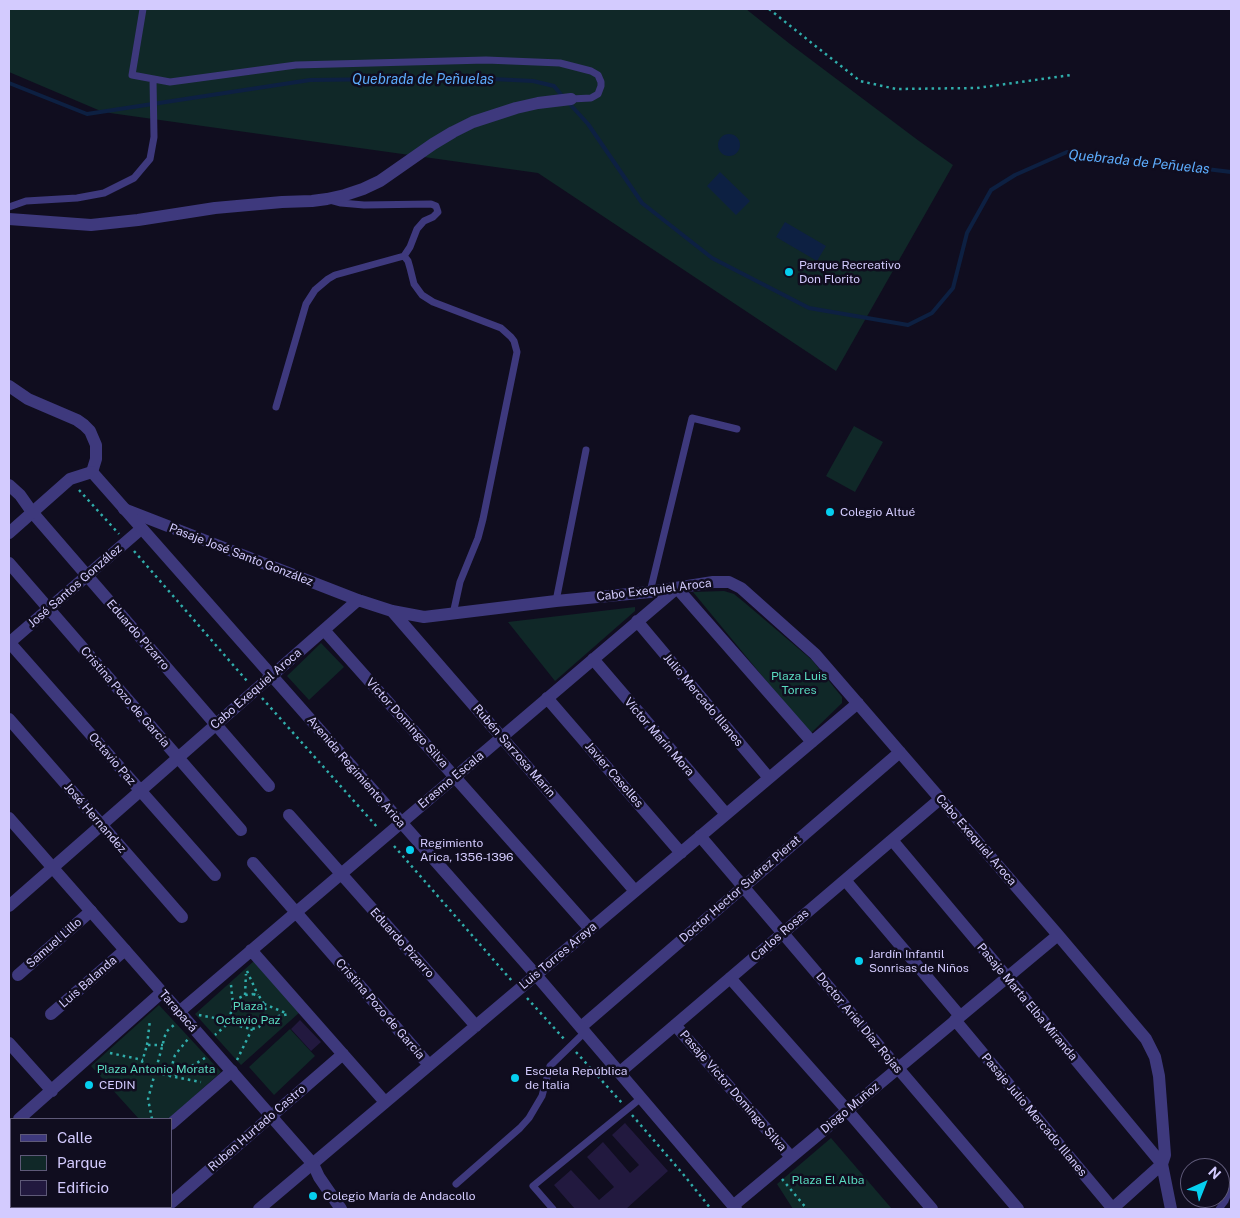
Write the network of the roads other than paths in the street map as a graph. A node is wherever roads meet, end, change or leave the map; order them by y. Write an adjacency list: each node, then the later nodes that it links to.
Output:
1 (143, 9): 2 (lane)
2 (153, 79): 3 (lane); 5 (lane)
3 (566, 100): 4 (street)
4 (326, 199): 6 (street); 7 (lane)
5 (9, 207)
6 (9, 219)
7 (404, 256): 9 (lane); 26 (lane)
8 (9, 386): 12 (street)
9 (276, 407)
10 (737, 429): 21 (lane)
11 (586, 450): 23 (lane)
12 (92, 472): 14 (street, Avenida Regimiento Arica); 15 (street)
13 (9, 485): 15 (street, Eduardo Pizarro)
14 (124, 509): 16 (street, Avenida Regimiento Arica); 22 (street, Pasaje José Santo González)
15 (32, 512): 17 (street); 19 (street, Eduardo Pizarro)
16 (141, 528): 19 (street, José Santos González); 31 (street, Avenida Regimiento Arica)
17 (9, 533)
18 (9, 563): 24 (street, Cristina Pozo de García)
19 (87, 576): 24 (street, José Santos González); 35 (street, Eduardo Pizarro)
20 (677, 588): 21 (street, Cabo Exequiel Aroca); 27 (street, Erasmo Escala); 33 (street, Cabo Exequiel Aroca); 37 (street)
21 (650, 592): 23 (street, Cabo Exequiel Aroca)
22 (358, 600): 25 (street, Cabo Exequiel Aroca); 28 (street, Cabo Exequiel Aroca)
23 (556, 601): 26 (street, Cabo Exequiel Aroca)
24 (48, 609): 29 (street, José Santos González); 39 (street, Cristina Pozo de García)
25 (392, 610): 26 (street, Cabo Exequiel Aroca); 36 (street, Rubén Sarzosa Marín)
26 (453, 614)
27 (637, 621): 30 (street, Erasmo Escala); 41 (street, Julio Mercado Illanes)
28 (324, 630): 31 (street, Cabo Exequiel Aroca); 40 (street, Víctor Domingo Silva)
29 (9, 643): 43 (street, Octavio Paz)
30 (593, 659): 32 (street, Erasmo Escala); 45 (street, Víctor Marín Mora)
31 (271, 676): 35 (street, Cabo Exequiel Aroca); 48 (street, Avenida Regimiento Arica)
32 (547, 698): 36 (street, Erasmo Escala); 53 (street, Javier Caselles)
33 (858, 703): 37 (street, Luis Torres Araya); 38 (street, Cabo Exequiel Aroca)
34 (9, 719): 49 (street, José Hernandez)
35 (216, 724): 39 (street, Cabo Exequiel Aroca); 42 (street, Eduardo Pizarro)
36 (502, 737): 40 (street, Erasmo Escala); 60 (street, Rubén Sarzosa Marín)
37 (812, 742): 41 (street, Luis Torres Araya)
38 (900, 752): 44 (street, Cabo Exequiel Aroca); 59 (street, Doctor Hector Suárez Pierat)
39 (178, 758): 43 (street, Cabo Exequiel Aroca); 50 (street, Cristina Pozo de García)
40 (455, 777): 48 (street, Erasmo Escala); 65 (street, Víctor Domingo Silva)
41 (769, 778): 45 (street, Luis Torres Araya)
42 (269, 786)
43 (140, 791): 49 (street, Cabo Exequiel Aroca); 57 (street, Octavio Paz)
44 (940, 799): 52 (street, Carlos Rosas); 67 (street, Cabo Exequiel Aroca)
45 (726, 814): 51 (street, Luis Torres Araya)
46 (289, 815): 56 (street, Eduardo Pizarro)
47 (9, 818): 55 (street, Tarapacá)
48 (401, 822): 56 (street, Erasmo Escala); 71 (street, Avenida Regimiento Arica)
49 (102, 825): 55 (street, Cabo Exequiel Aroca); 64 (street, José Hernandez)
50 (241, 830)
51 (700, 836): 53 (street, Luis Torres Araya); 59 (street, Doctor Ariel Díaz Rojas)
52 (892, 840): 58 (street, Carlos Rosas); 72 (street, Pasaje Marta Elba Miranda)
53 (681, 853): 60 (street, Luis Torres Araya)
54 (252, 863): 63 (street, Cristina Pozo de García)
55 (53, 868): 61 (street, Cabo Exequiel Aroca); 62 (street, Tarapacá)
56 (341, 874): 63 (street, Erasmo Escala); 79 (street, Eduardo Pizarro)
57 (215, 875)
58 (845, 880): 66 (street, Carlos Rosas); 77 (street, Pasaje Julio Mercado Illanes)
59 (743, 887): 66 (street, Doctor Ariel Díaz Rojas); 80 (street, Doctor Hector Suárez Pierat)
60 (635, 891): 65 (street, Luis Torres Araya)
61 (9, 906)
62 (91, 911): 68 (street, Tarapacá); 70 (street, Samuel Lillo)
63 (296, 912): 69 (street, Erasmo Escala); 83 (street, Cristina Pozo de García)
64 (182, 917)
65 (590, 929): 71 (street, Luis Torres Araya)
66 (783, 933): 73 (street, Carlos Rosas); 84 (street, Doctor Ariel Díaz Rojas)
67 (1058, 935): 72 (street, Diego Muñoz); 96 (street, Cabo Exequiel Aroca)
68 (125, 950): 74 (street, Tarapacá); 75 (street, Luis Balanda)
69 (252, 950): 76 (street, Erasmo Escala); 82 (street)
70 (18, 975)
71 (536, 975): 79 (street, Luis Torres Araya); 80 (street, Avenida Regimiento Arica)
72 (1007, 977): 77 (street, Diego Muñoz); 96 (street, Pasaje Marta Elba Miranda)
73 (730, 978): 78 (street, Carlos Rosas); 90 (street)
74 (162, 992): 76 (street, Tarapacá); 87 (street)
75 (51, 1014)
76 (181, 1014): 85 (street, Tarapacá)
77 (958, 1018): 84 (street, Diego Muñoz); 106 (street, Pasaje Julio Mercado Illanes)
78 (675, 1025): 86 (street, Carlos Rosas); 94 (street, Pasaje Víctor Domingo Silva)
79 (476, 1026): 83 (street, Luis Torres Araya)
80 (583, 1029): 86 (street, Avenida Regimiento Arica); 97 (lane)
81 (9, 1043): 87 (street)
82 (343, 1054): 89 (street); 91 (street, Ruben Hurtado Castro)
83 (429, 1065): 89 (street, Luis Torres Araya)
84 (898, 1068): 90 (street, Diego Muñoz); 105 (street, Doctor Ariel Díaz Rojas)
85 (232, 1071): 91 (street, Tarapacá); 93 (street)
86 (620, 1072): 88 (street, Avenida Regimiento Arica)
87 (52, 1091): 92 (street)
88 (641, 1098): 100 (street, Avenida Regimiento Arica); 103 (lane)
89 (385, 1102): 95 (street, Luis Torres Araya)
90 (847, 1110): 94 (street, Diego Muñoz); 104 (street)
91 (271, 1116): 95 (street, Tarapacá); 99 (street, Ruben Hurtado Castro)
92 (20, 1118)
93 (172, 1123)
94 (791, 1158): 100 (street, Diego Muñoz)
95 (313, 1164): 101 (street, Luis Torres Araya); 102 (street, Tarapacá)
96 (1162, 1164): 106 (street); 107 (street)
97 (456, 1184)
98 (1231, 1185): 108 (lane)
99 (172, 1202)
100 (735, 1207)
101 (259, 1209)
102 (341, 1209)
103 (553, 1209)
104 (932, 1209)
105 (1018, 1209)
106 (1112, 1209)
107 (1171, 1209)
108 (1219, 1209)

